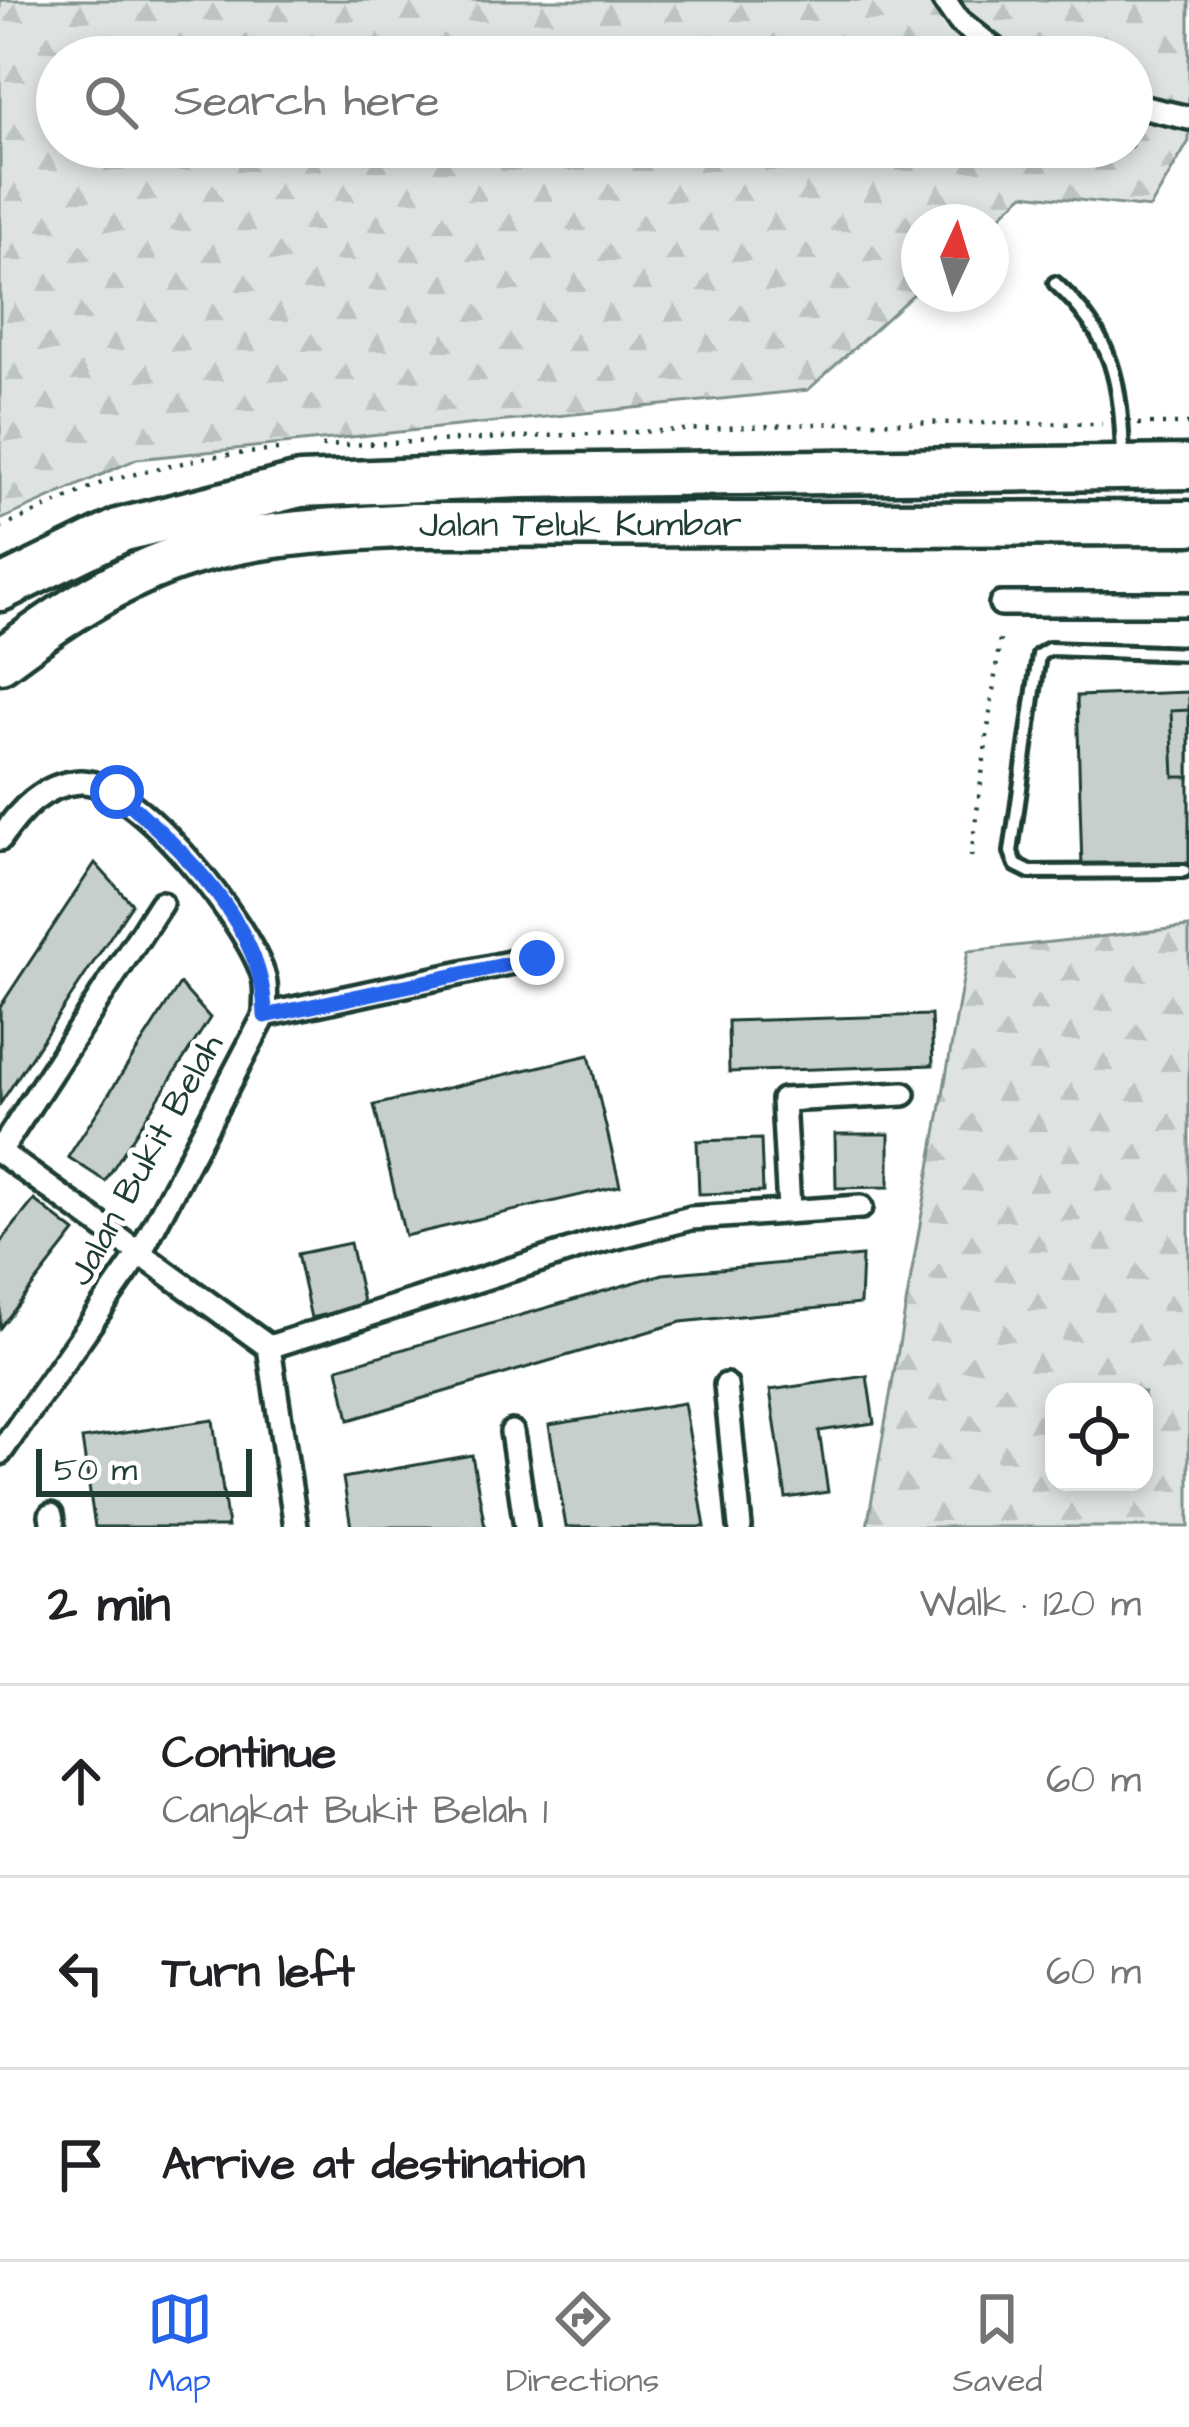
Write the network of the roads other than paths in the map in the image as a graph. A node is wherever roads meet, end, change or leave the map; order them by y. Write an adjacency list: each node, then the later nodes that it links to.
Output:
1 (944, 0): 2 (street)
2 (978, 36)
3 (1153, 110): 4 (street)
4 (1189, 118)
5 (1055, 283): 7 (lane)
6 (1189, 467): 7 (highway, Jalan Teluk Kumbar)
7 (1124, 469): 9 (highway, Jalan Teluk Kumbar)
8 (1189, 523): 13 (highway, Jalan Teluk Kumbar)
9 (0, 589)
10 (1001, 604): 11 (street)
11 (1189, 604)
12 (1189, 653): 15 (lane)
13 (0, 661)
14 (0, 839): 18 (street)
15 (1184, 871)
16 (161, 903): 20 (street)
17 (537, 958): 18 (street)
18 (265, 1016): 23 (street, Jalan Bukit Belah)
19 (904, 1094): 22 (street)
20 (0, 1152): 23 (street)
21 (861, 1207): 22 (street)
22 (789, 1209): 24 (street)
23 (140, 1253): 24 (street); 27 (street, Jalan Bukit Belah)
24 (269, 1347): 28 (street)
25 (726, 1384): 30 (street)
26 (512, 1432): 29 (street)
27 (0, 1453)
28 (296, 1527)
29 (526, 1527)
30 (740, 1527)

